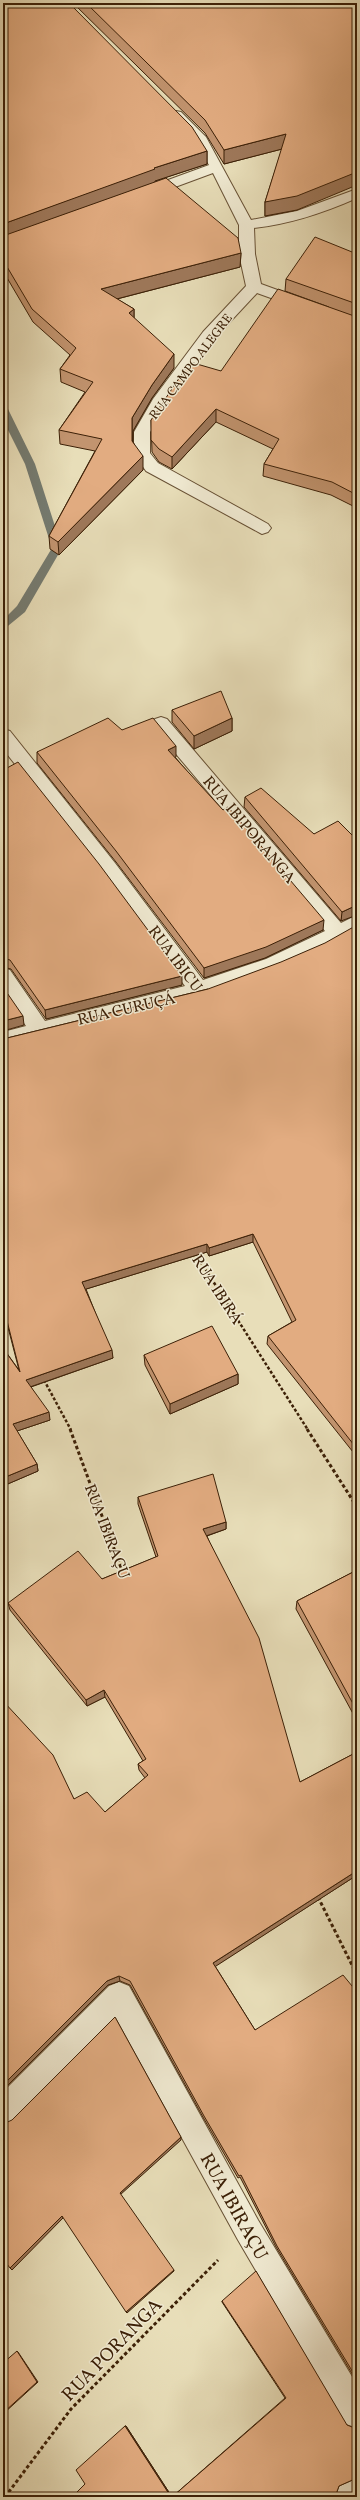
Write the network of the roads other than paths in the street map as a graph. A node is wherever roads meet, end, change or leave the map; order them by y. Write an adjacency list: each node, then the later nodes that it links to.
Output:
1 (164, 104): 2 (street)
2 (217, 167): 4 (street); 5 (street)
3 (357, 193): 5 (street)
4 (129, 199)
5 (246, 225): 6 (street)
6 (254, 287): 7 (street); 8 (street, RUA CAMPO ALEGRE)
7 (357, 324)
8 (262, 528)
9 (161, 724): 12 (street, RUA IBIPORANGA)
10 (3, 736): 14 (street, RUA IBICU)
11 (357, 923): 12 (street, RUA CURUÇÁ)
12 (339, 934): 14 (street, RUA CURUÇÁ)
13 (3, 976): 15 (street)
14 (200, 991): 15 (street, RUA CURUÇÁ)
15 (40, 1030): 16 (street, RUA CURUÇÁ)
16 (3, 1040)
17 (3, 2112): 18 (street, RUA IBIRAÇU)
18 (357, 2413)
19 (357, 2493): 20 (street)
20 (350, 2497)

